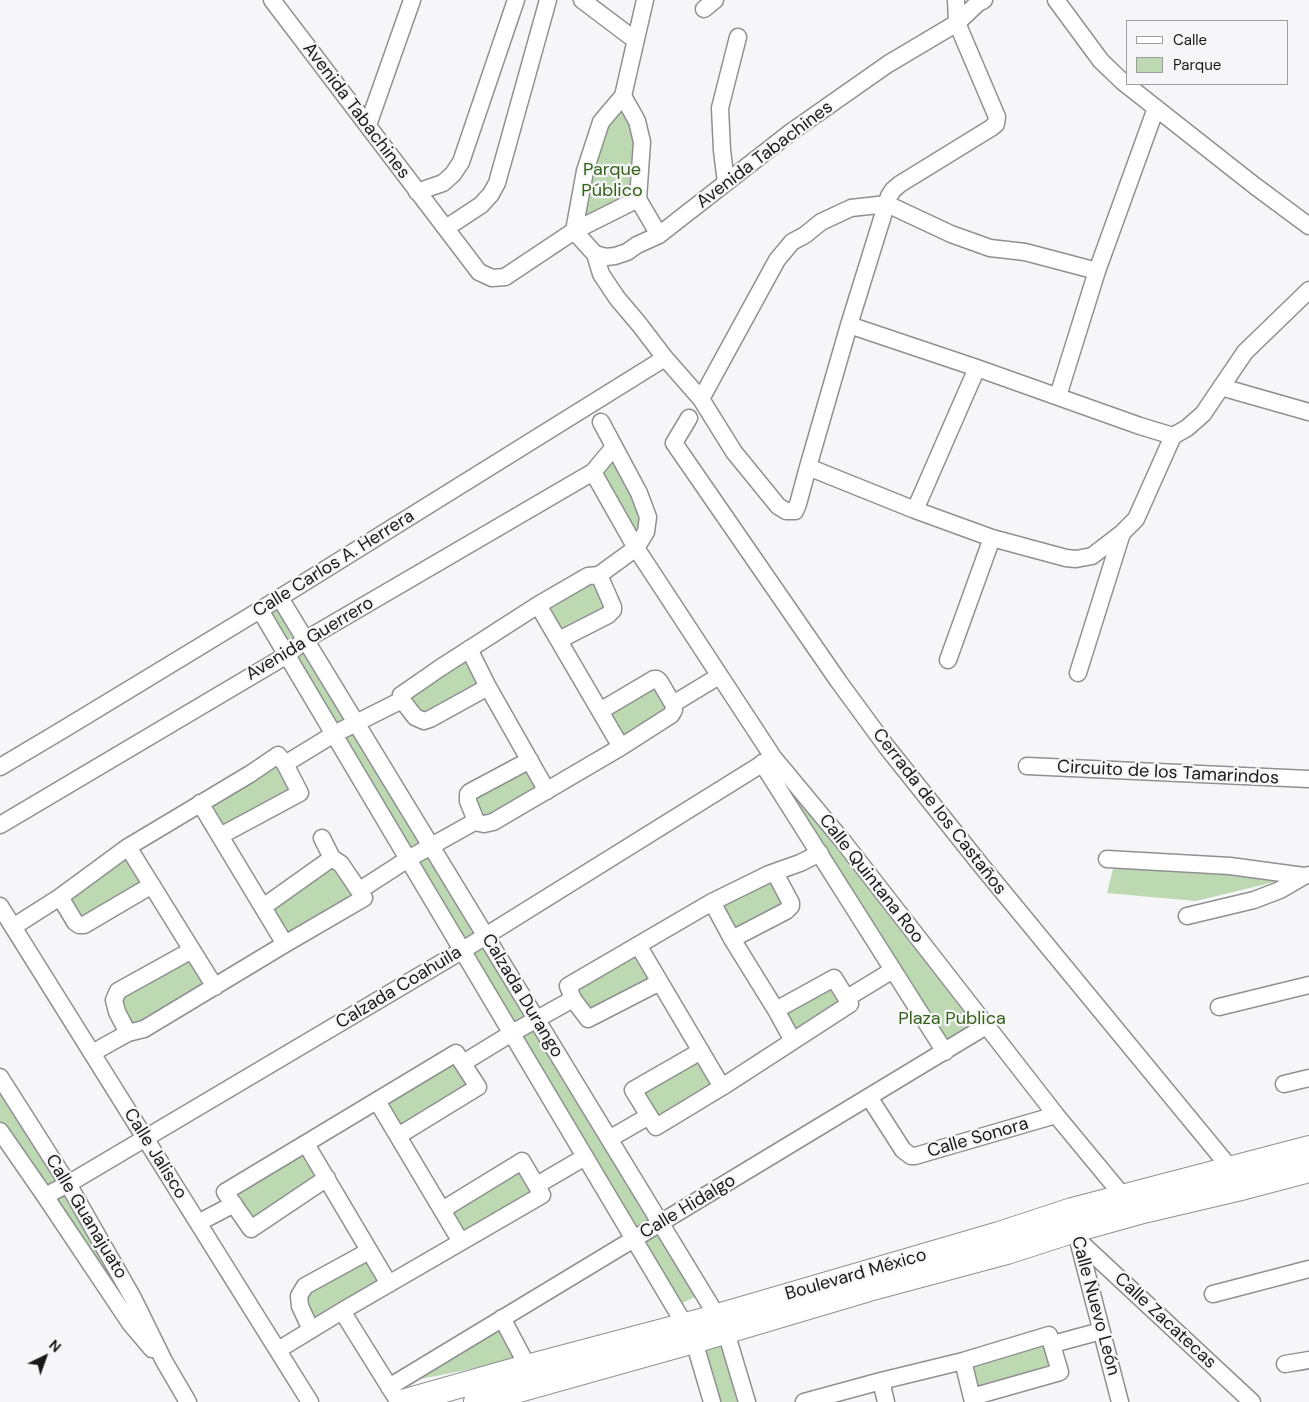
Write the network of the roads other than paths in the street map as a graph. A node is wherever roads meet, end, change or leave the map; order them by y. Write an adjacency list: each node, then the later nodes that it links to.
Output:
1 (272, 0): 17 (street, Avenida Tabachines)
2 (412, 0): 17 (street)
3 (516, 0): 19 (street)
4 (548, 0): 23 (street)
5 (582, 0): 12 (street)
6 (645, 0): 12 (street)
7 (956, 0): 10 (street)
8 (984, 0): 10 (street, Avenida Tabachines)
9 (1056, 0): 13 (street)
10 (957, 23): 18 (street, Avenida Tabachines); 21 (street)
11 (738, 37): 18 (street)
12 (634, 40): 15 (street)
13 (1126, 84)
14 (1127, 85): 16 (street)
15 (623, 96): 20 (street); 24 (street)
16 (1156, 108): 22 (street); 27 (street)
17 (368, 125): 19 (street, Avenida Tabachines)
18 (726, 183): 25 (street, Avenida Tabachines)
19 (417, 192): 23 (street, Avenida Tabachines)
20 (638, 199): 24 (street); 25 (street)
21 (887, 204): 27 (street); 29 (street); 34 (street)
22 (1309, 226)
23 (446, 228): 24 (street, Avenida Tabachines)
24 (574, 231): 26 (street)
25 (658, 236): 26 (street, Avenida Tabachines)
26 (595, 254): 30 (street)
27 (1097, 271): 33 (street)
28 (1309, 290): 32 (street)
29 (849, 325): 31 (street); 40 (street)
30 (665, 358): 34 (street); 47 (street, Calle Carlos A. Herrera)
31 (977, 368): 33 (street); 42 (street)
32 (1221, 386): 35 (street); 38 (street)
33 (1058, 396): 38 (street)
34 (701, 399): 40 (street)
35 (1309, 412)
36 (690, 418): 132 (street, Cerrada de los Castaños)
37 (601, 422): 39 (street)
38 (1174, 436): 43 (street)
39 (614, 447): 41 (street, Avenida Guerrero); 45 (street)
40 (808, 467): 42 (street)
41 (593, 472): 45 (street, Calle Quintana Roo); 50 (street, Avenida Guerrero)
42 (915, 510): 44 (street)
43 (1122, 533): 44 (street); 55 (street)
44 (992, 538): 54 (street)
45 (636, 548): 46 (street); 56 (street, Calle Quintana Roo)
46 (599, 575): 48 (street); 51 (street)
47 (280, 598): 49 (street, Calle Carlos A. Herrera); 50 (street, Calzada Durango)
48 (538, 605): 51 (street); 52 (street)
49 (260, 610): 53 (street, Calzada Durango); 68 (street, Calle Carlos A. Herrera)
50 (305, 640): 53 (street, Avenida Guerrero); 61 (street, Calzada Durango)
51 (559, 640): 60 (street)
52 (469, 649): 57 (street); 58 (street)
53 (287, 655): 62 (street, Calzada Durango); 73 (street, Avenida Guerrero)
54 (948, 660)
55 (1078, 673)
56 (719, 676): 59 (street); 65 (street, Calle Quintana Roo)
57 (488, 687): 58 (street); 64 (street)
58 (402, 700): 61 (street)
59 (674, 704): 60 (street); 63 (street)
60 (600, 711): 63 (street)
61 (355, 722): 62 (street); 77 (street, Calzada Durango)
62 (334, 734): 66 (street); 80 (street, Calzada Durango)
63 (621, 747): 70 (street)
64 (530, 760): 70 (street); 72 (street)
65 (768, 760): 78 (street, Calle Quintana Roo); 92 (street, Calzada Coahuila); 107 (street, Calle Quintana Roo)
66 (285, 764): 71 (street); 74 (street)
67 (1027, 766): 69 (street, Circuito de los Tamarindos)
68 (0, 767)
69 (1309, 780)
70 (547, 791): 72 (street)
71 (200, 803): 74 (street); 76 (street)
72 (476, 821): 77 (street)
73 (0, 825)
74 (220, 836): 89 (street)
75 (322, 838): 79 (street)
76 (128, 847): 84 (street); 86 (street)
77 (431, 847): 80 (street); 92 (street, Calzada Durango)
78 (820, 853): 82 (street); 98 (street, Calle Quintana Roo)
79 (332, 858): 85 (street); 89 (street)
80 (408, 859): 85 (street); 97 (street, Calzada Durango)
81 (1107, 860): 83 (street)
82 (775, 873): 87 (street); 93 (street)
83 (1306, 875): 90 (street)
84 (152, 885): 86 (street); 96 (street)
85 (360, 890): 94 (street)
86 (60, 898): 91 (street)
87 (712, 902): 93 (street); 95 (street)
88 (0, 906): 91 (street, Calle Jalisco)
89 (263, 907): 94 (street)
90 (1187, 916)
91 (13, 927): 113 (street, Calle Jalisco)
92 (485, 936): 97 (street, Calzada Coahuila); 106 (street, Calzada Durango)
93 (732, 940): 105 (street)
94 (285, 944): 101 (street)
95 (638, 945): 99 (street); 103 (street)
96 (192, 950): 101 (street); 108 (street)
97 (462, 950): 109 (street, Calzada Durango); 125 (street, Calzada Coahuila)
98 (893, 970): 102 (street); 112 (street, Calle Quintana Roo)
99 (660, 982): 103 (street); 111 (street)
100 (1309, 985): 104 (street)
101 (215, 987): 108 (street)
102 (847, 998): 105 (street); 110 (street)
103 (573, 999): 106 (street)
104 (1219, 1008)
105 (776, 1010): 110 (street)
106 (536, 1020): 109 (street); 126 (street, Calzada Durango)
107 (986, 1026): 112 (street, Calle Hidalgo); 121 (street, Calle Quintana Roo)
108 (128, 1033): 113 (street)
109 (512, 1033): 114 (street); 129 (street, Calzada Durango)
110 (793, 1041): 118 (street)
111 (701, 1051): 118 (street); 122 (street)
112 (945, 1052): 119 (street, Calle Hidalgo)
113 (92, 1053): 125 (street, Calle Jalisco)
114 (463, 1063): 120 (street); 124 (street)
115 (0, 1077): 133 (street, Calle Guanajuato)
116 (1309, 1078): 117 (street)
117 (1284, 1084)
118 (722, 1087): 122 (street)
119 (869, 1097): 121 (street, Calle Sonora); 140 (street, Calle Hidalgo)
120 (377, 1102): 124 (street); 127 (street)
121 (1056, 1115): 136 (street, Calle Quintana Roo)
122 (649, 1116): 126 (street)
123 (0, 1131): 135 (street, Calle Guanajuato)
124 (398, 1136): 138 (street)
125 (145, 1138): 133 (street, Calzada Coahuila); 139 (street, Calle Jalisco)
126 (609, 1139): 140 (street, Calzada Durango)
127 (306, 1144): 131 (street); 137 (street)
128 (1309, 1148): 132 (main road, Boulevard México)
129 (585, 1157): 134 (street); 142 (street, Calzada Durango)
130 (1309, 1170): 132 (main road, Boulevard México)
131 (327, 1178): 137 (street); 144 (street)
132 (1238, 1178): 136 (main road, Boulevard México); 141 (main road, Boulevard México)
133 (68, 1184): 135 (street, Calzada Coahuila); 157 (street, Calle Guanajuato)
134 (537, 1185): 138 (street); 143 (street)
135 (45, 1196): 157 (street, Calle Guanajuato)
136 (1123, 1196): 141 (main road, Boulevard México)
137 (234, 1204): 139 (street)
138 (442, 1210): 143 (street)
139 (198, 1223): 155 (street, Calle Jalisco)
140 (660, 1223): 142 (street, Calle Hidalgo); 150 (street, Calzada Durango)
141 (1075, 1227): 150 (main road, Boulevard México); 152 (street, Calle Nuevo León); 173 (street, Calle Zacatecas)
142 (634, 1239): 149 (street, Calle Hidalgo); 153 (street, Calzada Durango)
143 (461, 1242): 146 (street)
144 (369, 1251): 146 (street); 151 (street)
145 (1309, 1270): 147 (street)
146 (388, 1284): 148 (street)
147 (1213, 1294)
148 (342, 1311): 151 (street); 162 (street)
149 (502, 1318): 160 (street); 162 (street, Calle Hidalgo)
150 (721, 1324): 153 (main road, Boulevard México); 170 (street, Calzada Durango)
151 (311, 1330): 155 (street)
152 (1101, 1332): 154 (street); 164 (street, Calle Nuevo León)
153 (689, 1333): 160 (main road, Boulevard México); 168 (main road, Boulevard México); 169 (street, Calzada Durango)
154 (1053, 1344): 158 (street); 163 (street)
155 (278, 1350): 166 (street, Calle Jalisco)
156 (1309, 1360): 159 (street)
157 (164, 1361): 165 (street, Calle Guanajuato)
158 (963, 1361): 161 (street); 163 (street)
159 (1285, 1364)
160 (528, 1367): 162 (main road, Boulevard México)
161 (881, 1381): 171 (street); 172 (street)
162 (396, 1394): 167 (street)
163 (972, 1400)
164 (1121, 1400)
165 (188, 1402)
166 (310, 1402)
167 (398, 1402)
168 (476, 1402)
169 (712, 1402)
170 (746, 1402)
171 (804, 1402)
172 (886, 1402)
173 (1252, 1402)

